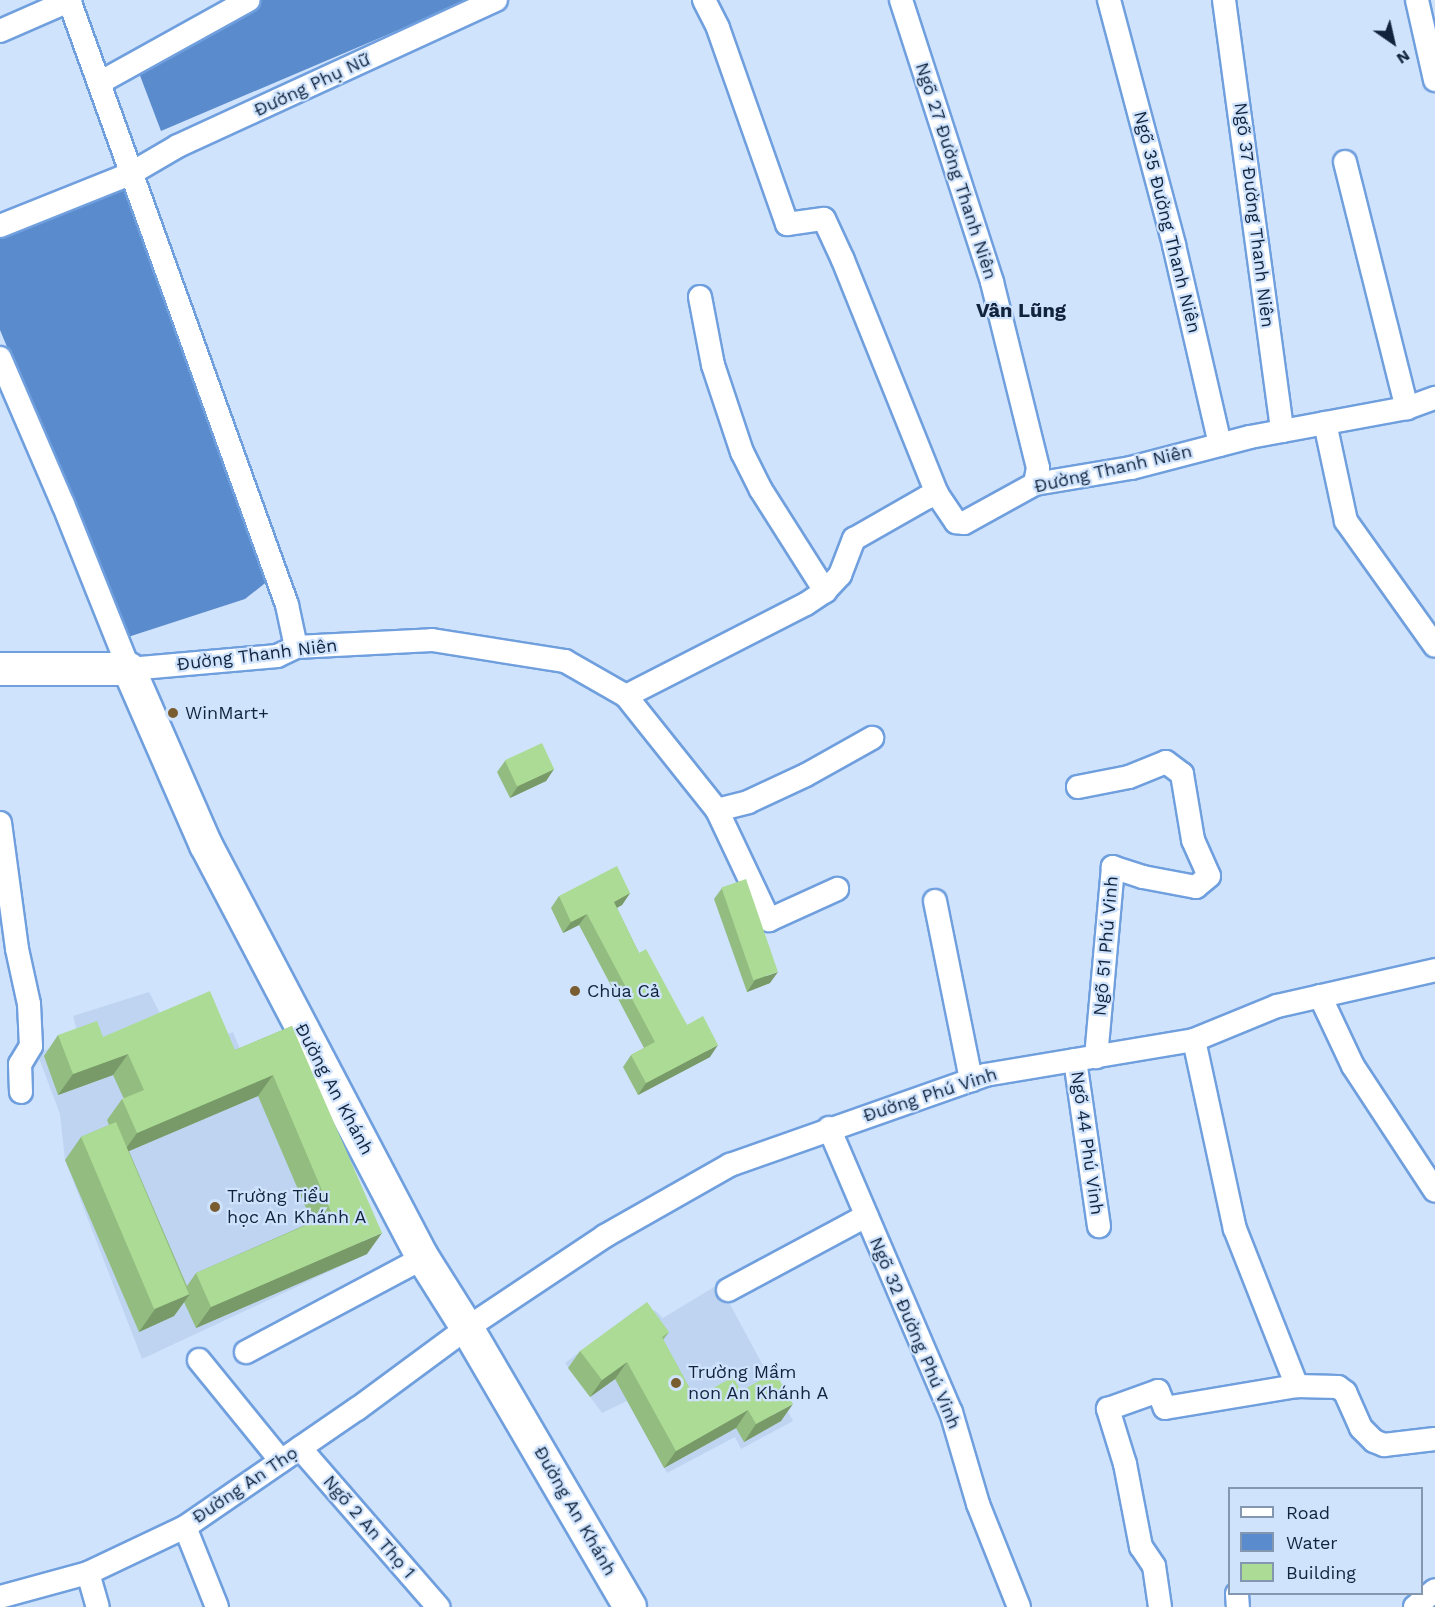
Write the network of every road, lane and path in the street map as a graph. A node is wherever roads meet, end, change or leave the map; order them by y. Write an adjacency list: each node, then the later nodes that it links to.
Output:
1 (70, 0): 9 (street); 11 (street)
2 (249, 0): 11 (street)
3 (496, 0): 13 (street, Đường Phụ Nữ)
4 (704, 0): 23 (street, Đường Thanh Niên)
5 (901, 0): 22 (street, Ngõ 27 Đường Thanh Niên)
6 (1108, 0): 21 (street, Ngõ 35 Đường Thanh Niên)
7 (1224, 0): 20 (street, Ngõ 37 Đường Thanh Niên)
8 (1417, 0): 10 (street)
9 (0, 31)
10 (1435, 80)
11 (99, 83): 13 (street)
12 (1345, 162): 18 (street)
13 (130, 174): 14 (street, Đường Phụ Nữ); 26 (street)
14 (0, 226)
15 (700, 297): 24 (street)
16 (0, 358): 28 (street)
17 (1435, 398): 18 (street, Đường Thanh Niên)
18 (1407, 408): 19 (street, Đường Thanh Niên)
19 (1324, 423): 20 (street, Đường Thanh Niên); 25 (street)
20 (1282, 431): 21 (street, Đường Thanh Niên)
21 (1220, 445): 22 (street, Đường Thanh Niên)
22 (1035, 484): 23 (street, Đường Thanh Niên)
23 (937, 494): 24 (street)
24 (825, 591): 29 (street)
25 (1435, 645)
26 (296, 647): 28 (street, Đường Thanh Niên); 29 (street, Đường Thanh Niên)
27 (0, 669): 28 (street)
28 (129, 669): 46 (street, Đường An Khánh)
29 (626, 696): 32 (street, Đường Thanh Niên)
30 (872, 738): 32 (street)
31 (1078, 787): 39 (street, Ngõ 51 Phú Vinh)
32 (717, 810): 34 (street, Đường Thanh Niên)
33 (0, 823): 41 (street)
34 (837, 889)
35 (935, 901): 40 (street)
36 (1435, 970): 37 (street, Đường Phú Vinh)
37 (1320, 996): 38 (street, Đường Phú Vinh); 43 (street)
38 (1194, 1040): 39 (street, Đường Phú Vinh); 51 (street)
39 (1085, 1058): 40 (street, Đường Phú Vinh); 45 (street, Ngõ 44 Phú Vinh)
40 (971, 1080): 42 (street, Đường Phú Vinh)
41 (21, 1092)
42 (829, 1128): 44 (street, Ngõ 32 Đường Phú Vinh); 48 (street, Đường Phú Vinh)
43 (1435, 1191)
44 (866, 1216): 47 (street); 64 (street, Ngõ 32 Đường Phú Vinh)
45 (1099, 1226)
46 (423, 1258): 48 (street, Đường An Khánh); 49 (street)
47 (728, 1290)
48 (467, 1328): 53 (street, Đường An Thọ); 63 (street, Đường An Khánh)
49 (246, 1353)
50 (199, 1360): 54 (street)
51 (1297, 1386): 52 (street); 65 (street)
52 (1435, 1439)
53 (300, 1448): 54 (street, Đường An Thọ); 62 (street, Ngõ 2 An Thọ 1)
54 (281, 1461): 55 (street, Đường An Thọ)
55 (185, 1527): 56 (street, Đường An Thọ); 61 (street)
56 (88, 1573): 58 (street, Đường An Thọ); 60 (street)
57 (1435, 1590): 66 (street)
58 (37, 1597): 59 (street, Đường An Thọ)
59 (0, 1598)
60 (98, 1607)
61 (217, 1607)
62 (438, 1607)
63 (630, 1607)
64 (1019, 1607)
65 (1160, 1607)
66 (1415, 1607)

